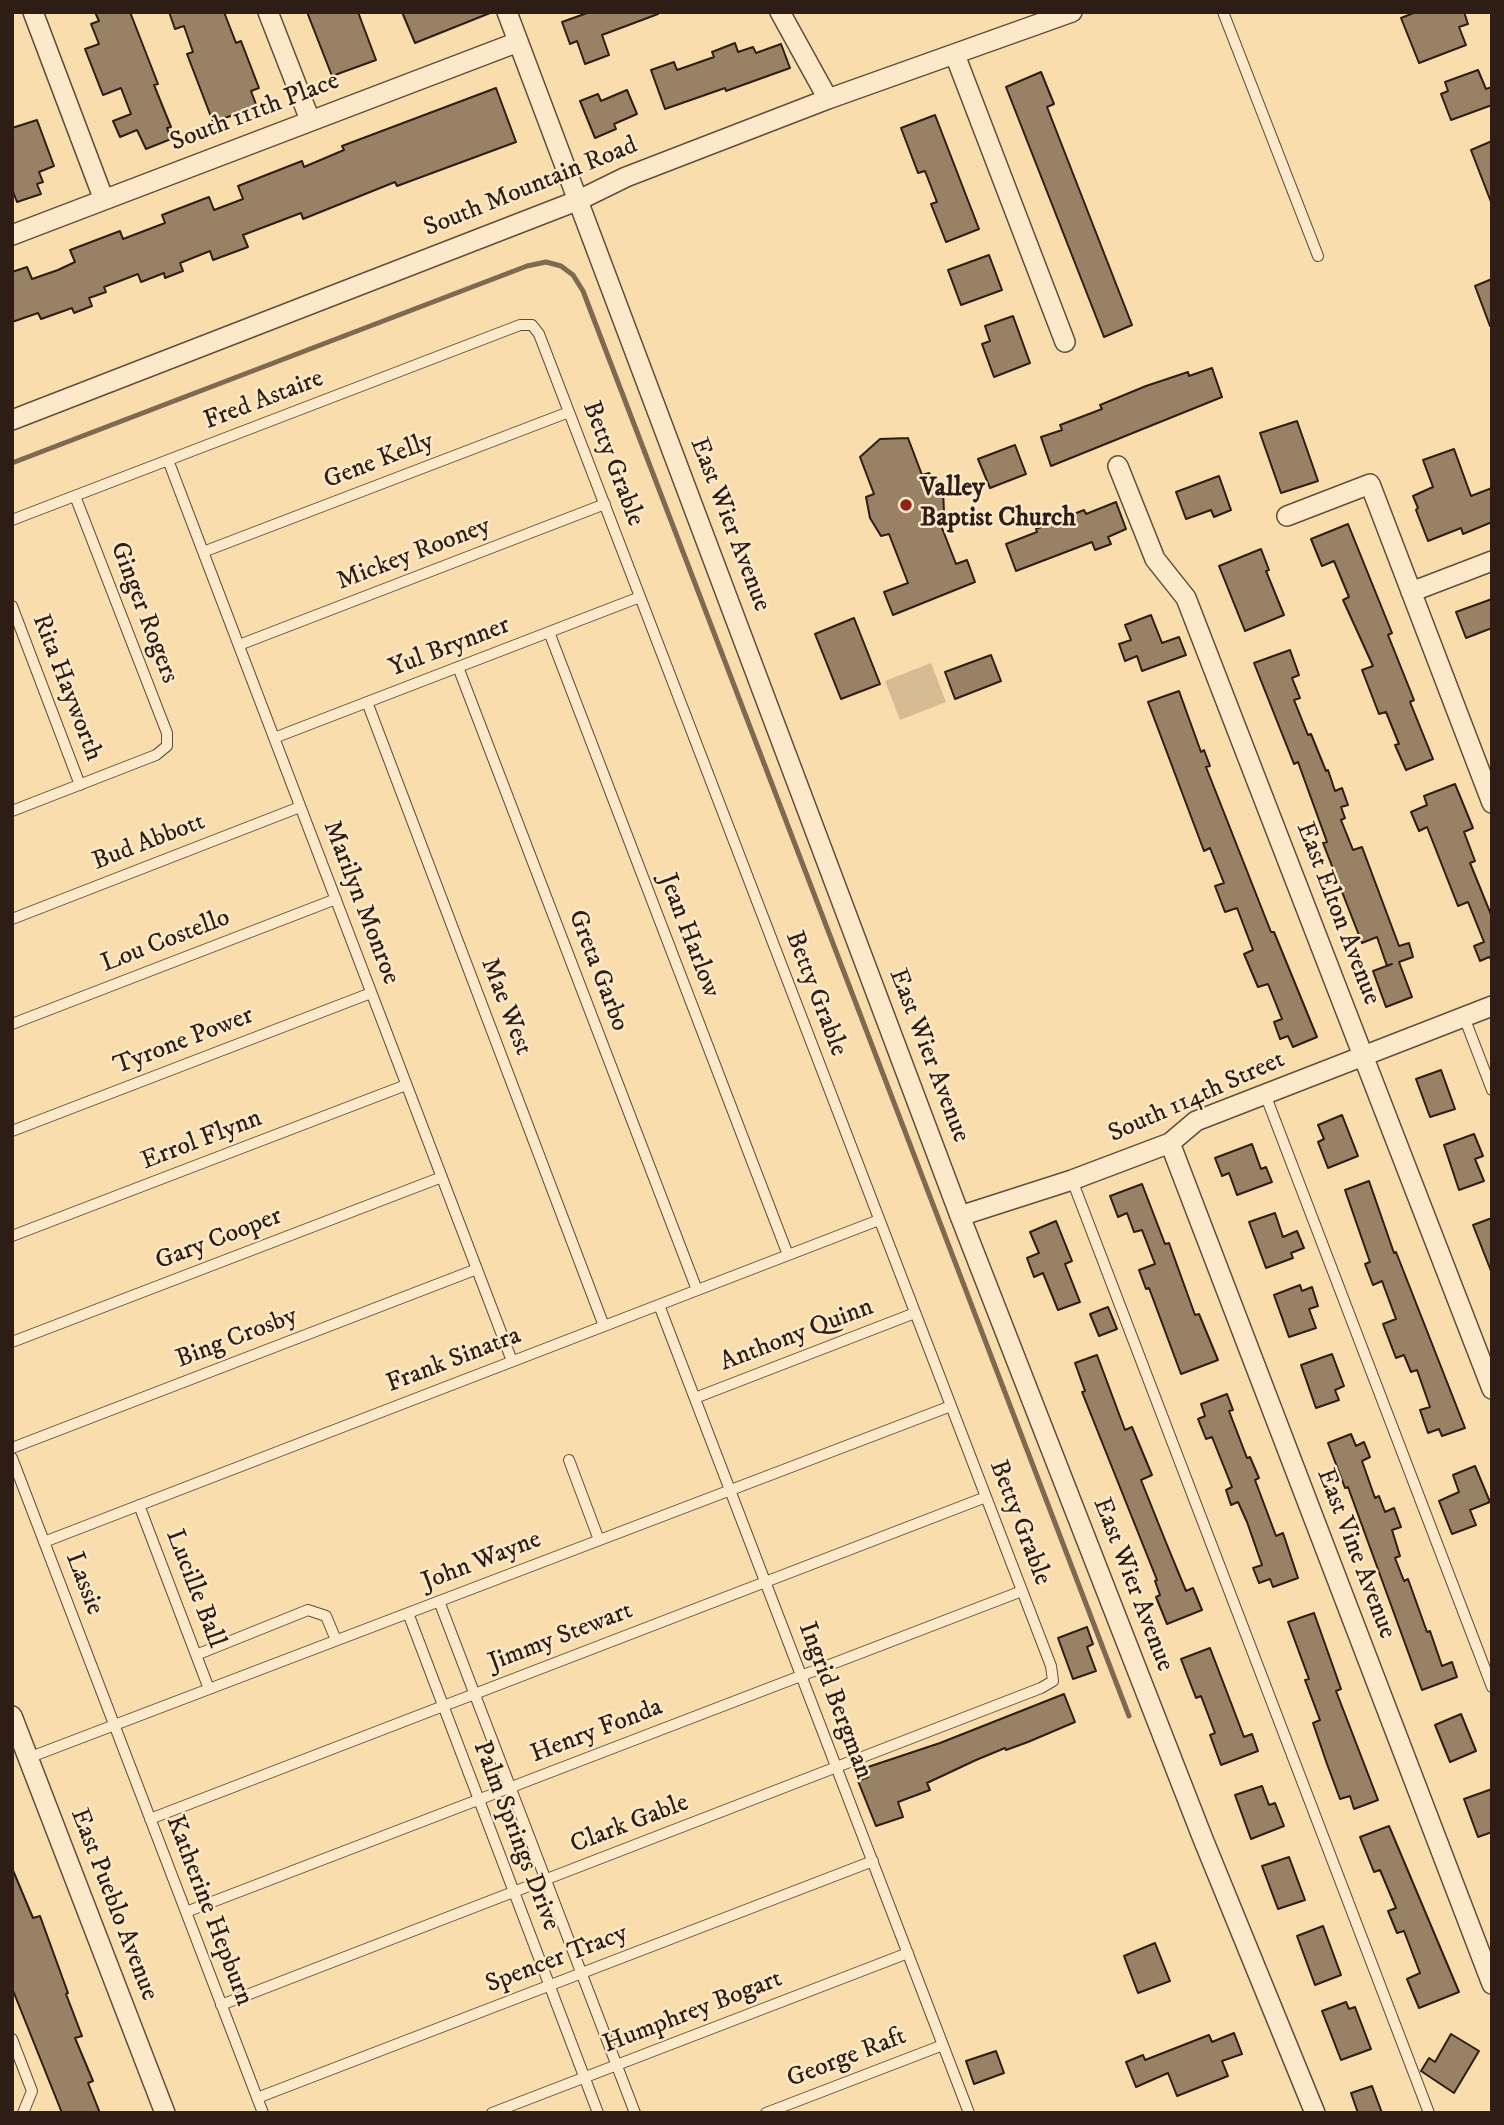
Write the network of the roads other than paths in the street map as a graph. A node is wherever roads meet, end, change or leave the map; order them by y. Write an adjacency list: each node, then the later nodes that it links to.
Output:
1 (33, 12): 11 (street)
2 (268, 12): 10 (street)
3 (507, 12): 7 (street, East Wier Avenue)
4 (780, 12): 9 (street)
5 (1072, 12): 8 (street, South Mountain Road)
6 (1223, 12): 14 (lane)
7 (518, 41): 10 (street, South 111th Place); 12 (street, East Wier Avenue)
8 (955, 55): 9 (street, South Mountain Road); 16 (street)
9 (828, 99): 12 (street, South Mountain Road)
10 (310, 120): 11 (street, South 111th Place)
11 (104, 200): 13 (street, South 111th Place)
12 (579, 200): 18 (street, South Mountain Road); 53 (street, East Wier Avenue)
13 (12, 235)
14 (1318, 256)
15 (532, 325): 17 (lane, Betty Grable); 19 (lane, Fred Astaire)
16 (1065, 342)
17 (569, 412): 22 (lane, Betty Grable); 25 (lane, Gene Kelly)
18 (12, 420)
19 (168, 460): 21 (lane, Fred Astaire); 25 (lane, Marilyn Monroe)
20 (1118, 466): 45 (street, East Elton Avenue)
21 (75, 496): 24 (lane, Fred Astaire); 35 (lane, Ginger Rogers)
22 (605, 504): 28 (lane, Betty Grable); 31 (lane, Mickey Rooney)
23 (1287, 516): 27 (street)
24 (12, 520)
25 (203, 552): 31 (lane, Marilyn Monroe)
26 (1492, 561): 27 (street)
27 (1411, 592): 36 (street)
28 (640, 597): 30 (lane, Yul Brynner); 54 (lane, Betty Grable)
29 (12, 606): 35 (lane, Rita Hayworth)
30 (549, 632): 32 (lane, Yul Brynner); 56 (lane, Jean Harlow)
31 (239, 645): 34 (lane, Marilyn Monroe)
32 (458, 667): 33 (lane, Yul Brynner); 58 (lane, Greta Garbo)
33 (367, 702): 34 (lane, Yul Brynner); 61 (lane, Mae West)
34 (274, 738): 37 (lane, Marilyn Monroe)
35 (80, 785): 38 (lane)
36 (1490, 791)
37 (300, 807): 39 (lane, Marilyn Monroe); 40 (lane, Bud Abbott)
38 (12, 811)
39 (336, 899): 41 (lane, Marilyn Monroe); 44 (lane, Lou Costello)
40 (12, 919)
41 (371, 993): 46 (lane, Marilyn Monroe); 49 (lane, Tyrone Power)
42 (1492, 1006): 43 (street, South 114th Street)
43 (1464, 1017): 45 (street, South 114th Street); 47 (lane)
44 (12, 1024)
45 (1363, 1055): 48 (street, South 114th Street); 64 (street, East Elton Avenue)
46 (407, 1085): 51 (lane, Marilyn Monroe); 55 (lane, Errol Flynn)
47 (1492, 1090)
48 (1265, 1094): 50 (street, South 114th Street); 83 (lane)
49 (12, 1131)
50 (1170, 1143): 52 (street, South 114th Street); 100 (street, East Vine Avenue)
51 (442, 1177): 57 (lane, Marilyn Monroe); 62 (lane, Gary Cooper)
52 (1072, 1180): 53 (street, South 114th Street); 117 (lane)
53 (960, 1216): 116 (street, East Wier Avenue)
54 (880, 1220): 56 (lane, Frank Sinatra); 60 (lane, Betty Grable)
55 (12, 1236)
56 (788, 1255): 58 (lane, Frank Sinatra)
57 (477, 1269): 63 (lane, Marilyn Monroe); 67 (lane, Bing Crosby)
58 (696, 1290): 59 (lane, Frank Sinatra)
59 (659, 1305): 61 (lane, Frank Sinatra); 65 (lane, Ingrid Bergman)
60 (915, 1313): 65 (lane, Anthony Quinn); 66 (lane, Betty Grable)
61 (604, 1326): 63 (lane, Frank Sinatra)
62 (12, 1342)
63 (512, 1362): 72 (lane, Frank Sinatra)
64 (1492, 1389)
65 (695, 1398): 70 (lane, Ingrid Bergman)
66 (951, 1406): 70 (lane, John Wayne); 71 (lane, Betty Grable)
67 (12, 1448)
68 (12, 1458): 74 (lane, Lassie)
69 (569, 1460): 73 (lane)
70 (730, 1490): 73 (lane, John Wayne); 75 (lane, Ingrid Bergman)
71 (986, 1497): 75 (lane, Jimmy Stewart); 76 (lane, Betty Grable)
72 (139, 1505): 74 (lane, Frank Sinatra); 80 (lane, Lucille Ball)
73 (599, 1540): 77 (lane, John Wayne)
74 (44, 1542): 88 (lane, Lassie)
75 (766, 1582): 81 (lane, Ingrid Bergman); 85 (lane, Jimmy Stewart)
76 (1022, 1591): 81 (lane, Henry Fonda); 82 (lane, Betty Grable)
77 (439, 1601): 78 (lane, John Wayne); 85 (lane, Palm Springs Drive)
78 (408, 1613): 79 (lane, John Wayne); 86 (lane, Palm Springs Drive)
79 (336, 1640): 80 (lane); 84 (lane, John Wayne)
80 (196, 1655): 84 (lane, Lucille Ball)
81 (802, 1675): 90 (lane, Ingrid Bergman); 91 (lane, Henry Fonda)
82 (1053, 1681): 90 (lane, Clark Gable)
83 (1492, 1686)
84 (209, 1689): 88 (lane, John Wayne)
85 (475, 1694): 86 (lane, Jimmy Stewart); 91 (lane, Palm Springs Drive)
86 (443, 1706): 92 (lane, Palm Springs Drive); 93 (lane, Jimmy Stewart)
87 (12, 1716): 89 (street, East Pueblo Avenue)
88 (114, 1725): 89 (lane, John Wayne); 93 (lane, Katherine Hepburn)
89 (28, 1758): 109 (street, East Pueblo Avenue)
90 (837, 1767): 94 (lane, Ingrid Bergman); 95 (lane, Clark Gable)
91 (511, 1787): 92 (lane, Henry Fonda); 95 (lane, Palm Springs Drive)
92 (478, 1799): 96 (lane, Palm Springs Drive); 97 (lane, Henry Fonda)
93 (150, 1819): 97 (lane, Katherine Hepburn)
94 (873, 1861): 98 (lane, Ingrid Bergman); 99 (lane, Spencer Tracy)
95 (546, 1880): 96 (lane, Clark Gable); 99 (lane, Palm Springs Drive)
96 (514, 1892): 101 (lane, Palm Springs Drive); 102 (lane, Clark Gable)
97 (186, 1912): 102 (lane, Katherine Hepburn)
98 (908, 1953): 104 (lane, Ingrid Bergman); 105 (lane, Humphrey Bogart)
99 (582, 1973): 101 (lane, Spencer Tracy); 105 (lane, Palm Springs Drive)
100 (1492, 1984)
101 (549, 1986): 106 (lane, Palm Springs Drive); 107 (lane, Spencer Tracy)
102 (222, 2005): 107 (lane, Katherine Hepburn)
103 (12, 2039): 108 (lane)
104 (943, 2045): 114 (lane, George Raft); 115 (lane, Ingrid Bergman)
105 (617, 2065): 106 (lane, Humphrey Bogart); 113 (lane, Palm Springs Drive)
106 (584, 2077): 111 (lane, Humphrey Bogart); 112 (lane, Palm Springs Drive)
107 (257, 2098): 110 (lane, Katherine Hepburn)
108 (23, 2113)
109 (165, 2113)
110 (263, 2113)
111 (492, 2113)
112 (598, 2113)
113 (635, 2113)
114 (766, 2113)
115 (969, 2113)
116 (1315, 2113)
117 (1429, 2113)

